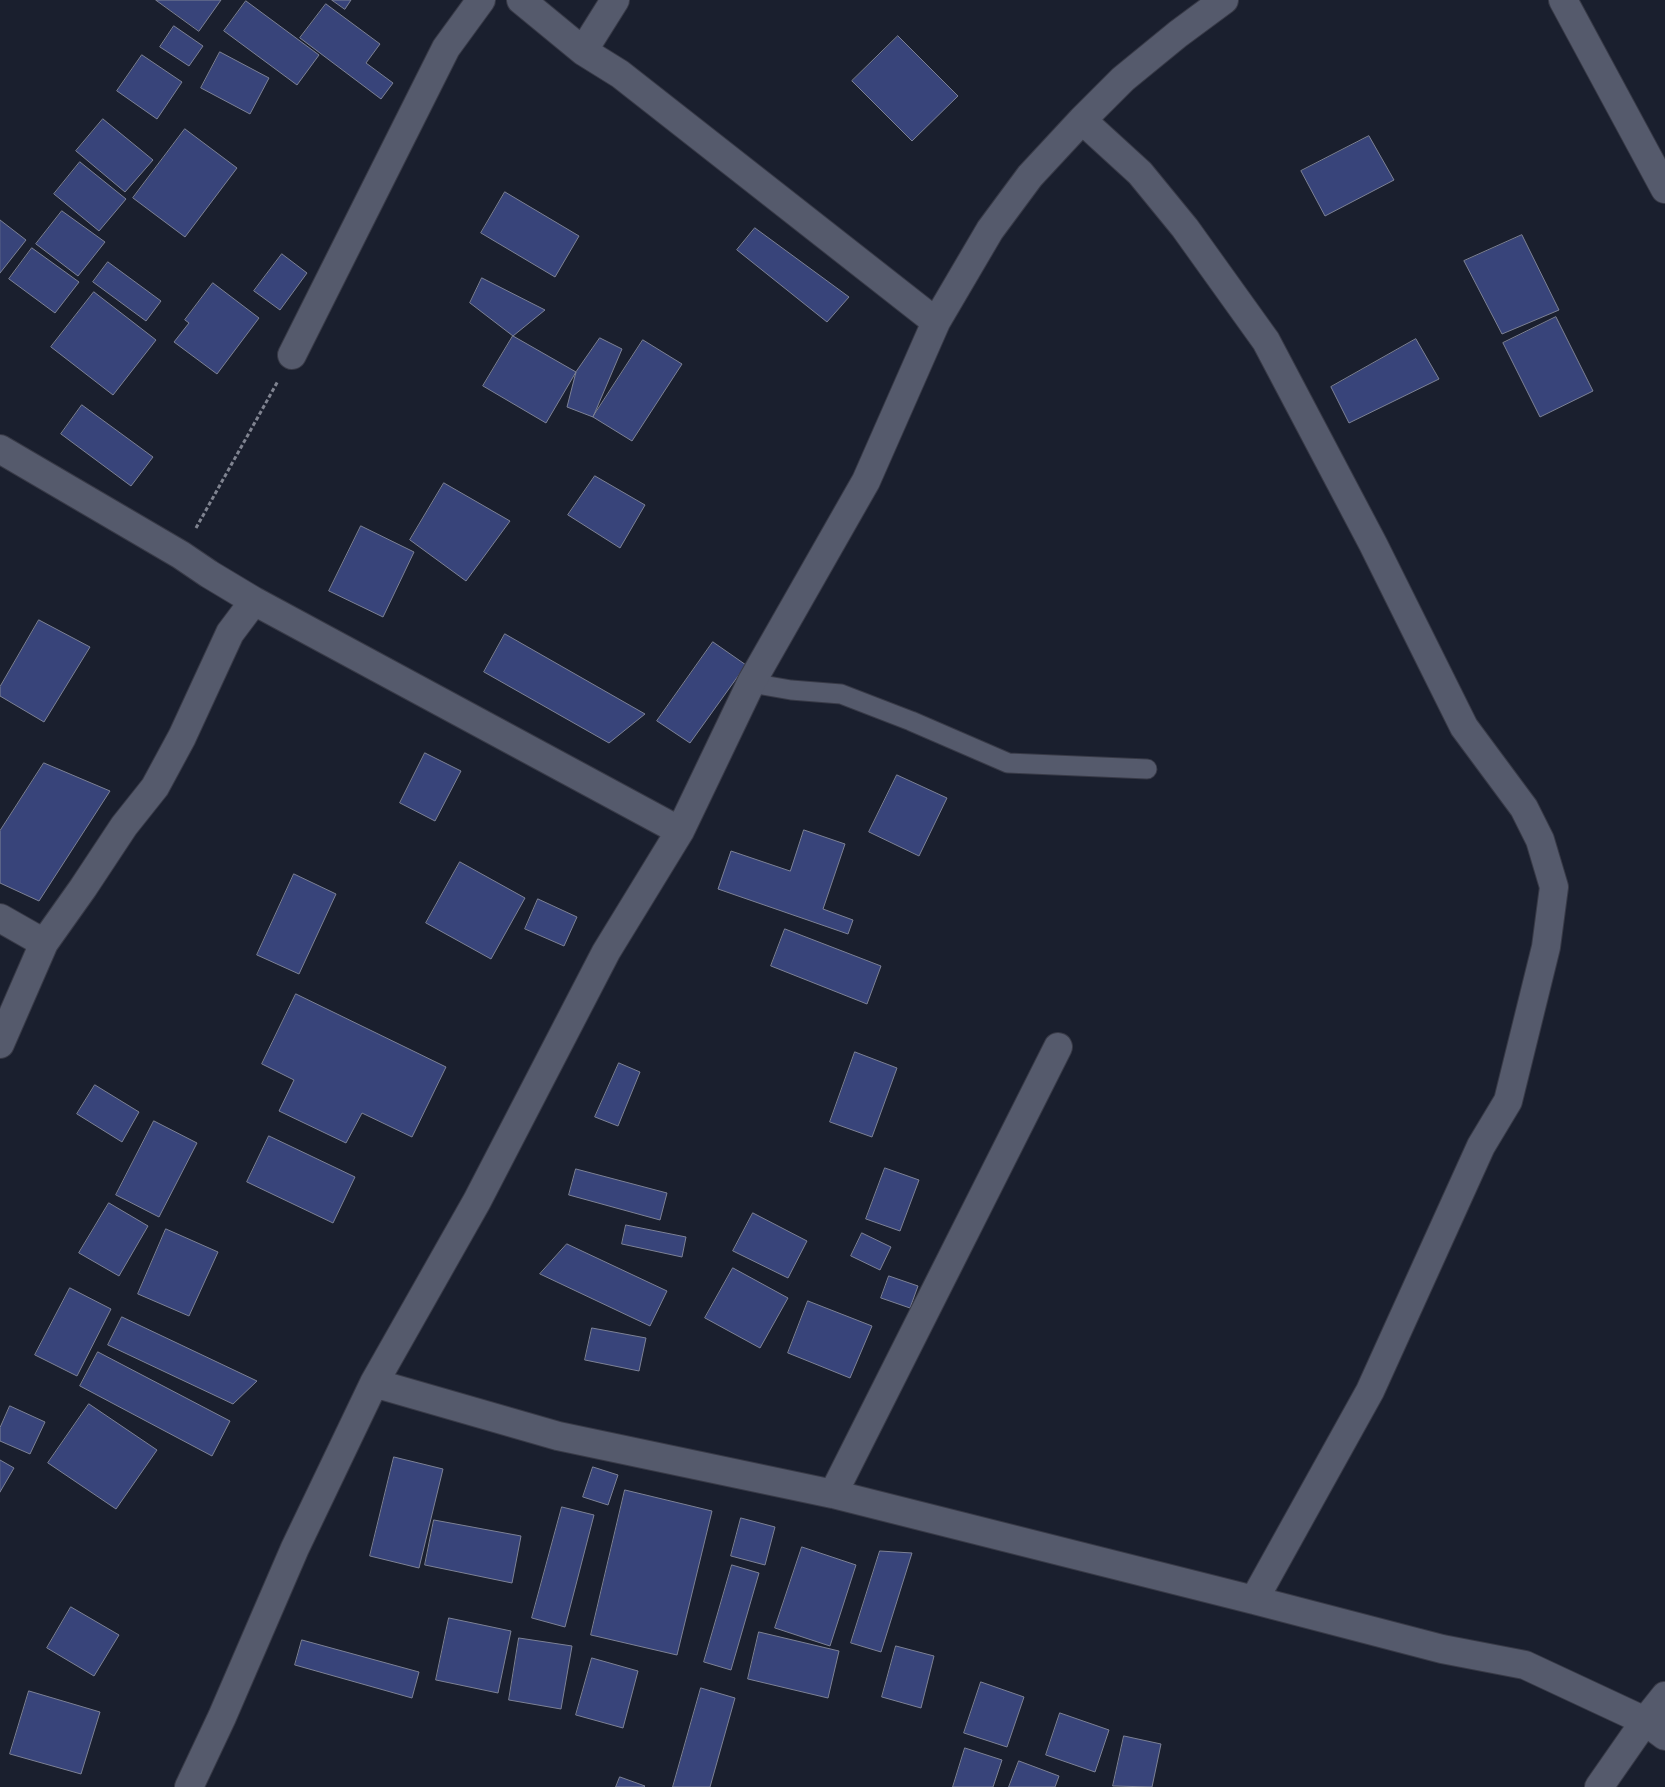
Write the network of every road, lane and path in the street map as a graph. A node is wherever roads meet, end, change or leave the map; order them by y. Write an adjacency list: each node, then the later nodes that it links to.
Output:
1 (481, 0): 10 (street)
2 (521, 0): 6 (street)
3 (615, 0): 6 (street)
4 (1224, 0): 7 (street)
5 (1562, 0): 8 (street)
6 (583, 51): 9 (street)
7 (1082, 120): 9 (street); 23 (street)
8 (1665, 189)
9 (936, 322): 14 (street)
10 (292, 354): 12 (path)
11 (0, 449): 12 (street)
12 (181, 555): 13 (street)
13 (254, 601): 16 (street); 18 (street)
14 (752, 683): 15 (lane); 16 (street)
15 (1147, 769)
16 (680, 831): 21 (street)
17 (0, 918): 18 (street)
18 (44, 943): 19 (street)
19 (0, 1044)
20 (1058, 1047): 22 (street)
21 (374, 1383): 22 (street); 26 (street)
22 (833, 1494): 23 (street)
23 (1254, 1600): 25 (street)
24 (1665, 1696): 25 (street)
25 (1655, 1728): 27 (street)
26 (189, 1787)
27 (1599, 1787)

